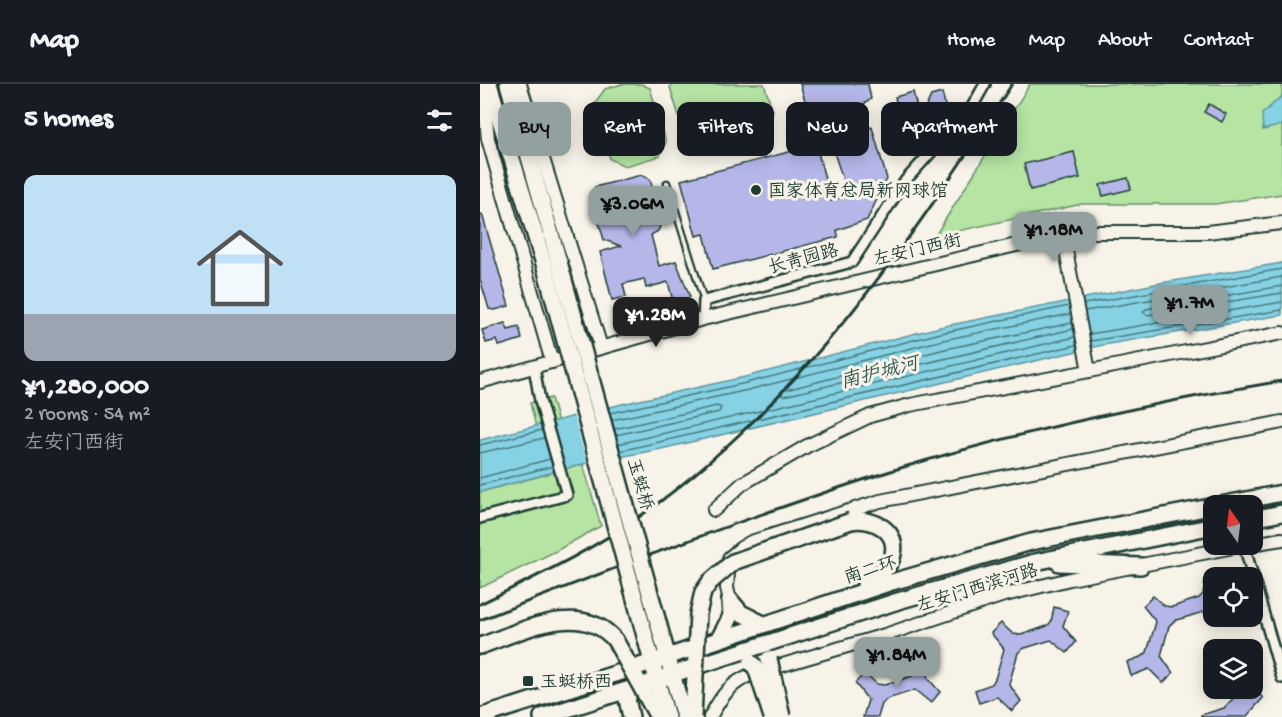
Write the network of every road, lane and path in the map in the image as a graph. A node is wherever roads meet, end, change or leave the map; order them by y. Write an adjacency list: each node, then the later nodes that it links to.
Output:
1 (483, 84): 6 (street)
2 (489, 84): 10 (main road)
3 (517, 84): 10 (main road); 12 (street)
4 (985, 84): 11 (street, 长青园路)
5 (480, 113): 6 (street)
6 (488, 139): 14 (street)
7 (667, 183): 11 (lane)
8 (1282, 223): 9 (street, 左安门西街)
9 (1063, 235): 13 (street, 左安门西街); 20 (street)
10 (552, 265): 45 (main road, 玉蜓桥, bridge); 51 (main road, 玉蜓桥, bridge)
11 (704, 301): 13 (street)
12 (590, 310): 14 (street); 16 (street)
13 (703, 319): 16 (street, 左安门西街)
14 (541, 324): 18 (street)
15 (1282, 333): 20 (street)
16 (601, 347): 17 (street, 左安门西街)
17 (577, 354): 18 (street, 左安门西街); 45 (street)
18 (552, 362): 19 (street, 左安门西街)
19 (534, 367): 21 (street, 左安门西街); 27 (street)
20 (1089, 371): 24 (street)
21 (480, 382)
22 (1282, 422): 36 (street)
23 (1282, 493): 35 (main road, 南二环)
24 (714, 510)
25 (1282, 513): 26 (main road)
26 (1263, 517)
27 (480, 518)
28 (1203, 528): 33 (main road)
29 (1282, 539): 30 (street, 左安门西滨河路)
30 (1263, 542)
31 (1203, 554): 34 (street, 左安门西滨河路)
32 (1251, 555): 42 (street)
33 (1035, 562): 34 (main road); 38 (main road)
34 (1142, 566): 54 (street, 左安门西滨河路)
35 (850, 596): 37 (main road, 南二环); 52 (main road, bridge)
36 (730, 600): 37 (main road); 39 (main road)
37 (763, 624): 39 (main road, 南二环)
38 (781, 638): 41 (main road); 56 (main road, bridge)
39 (719, 639): 47 (main road, 南二环, bridge)
40 (480, 646): 45 (main road, bridge)
41 (731, 654): 43 (main road, bridge); 55 (main road, bridge)
42 (1282, 678)
43 (639, 686): 44 (main road); 46 (main road)
44 (608, 696): 46 (main road); 48 (main road); 49 (main road)
45 (665, 708): 50 (street); 53 (street)
46 (630, 714)
47 (480, 717)
48 (542, 717)
49 (582, 717)
50 (652, 717)
51 (684, 717)
52 (693, 717)
53 (702, 717)
54 (710, 717)
55 (772, 717)
56 (782, 717)

